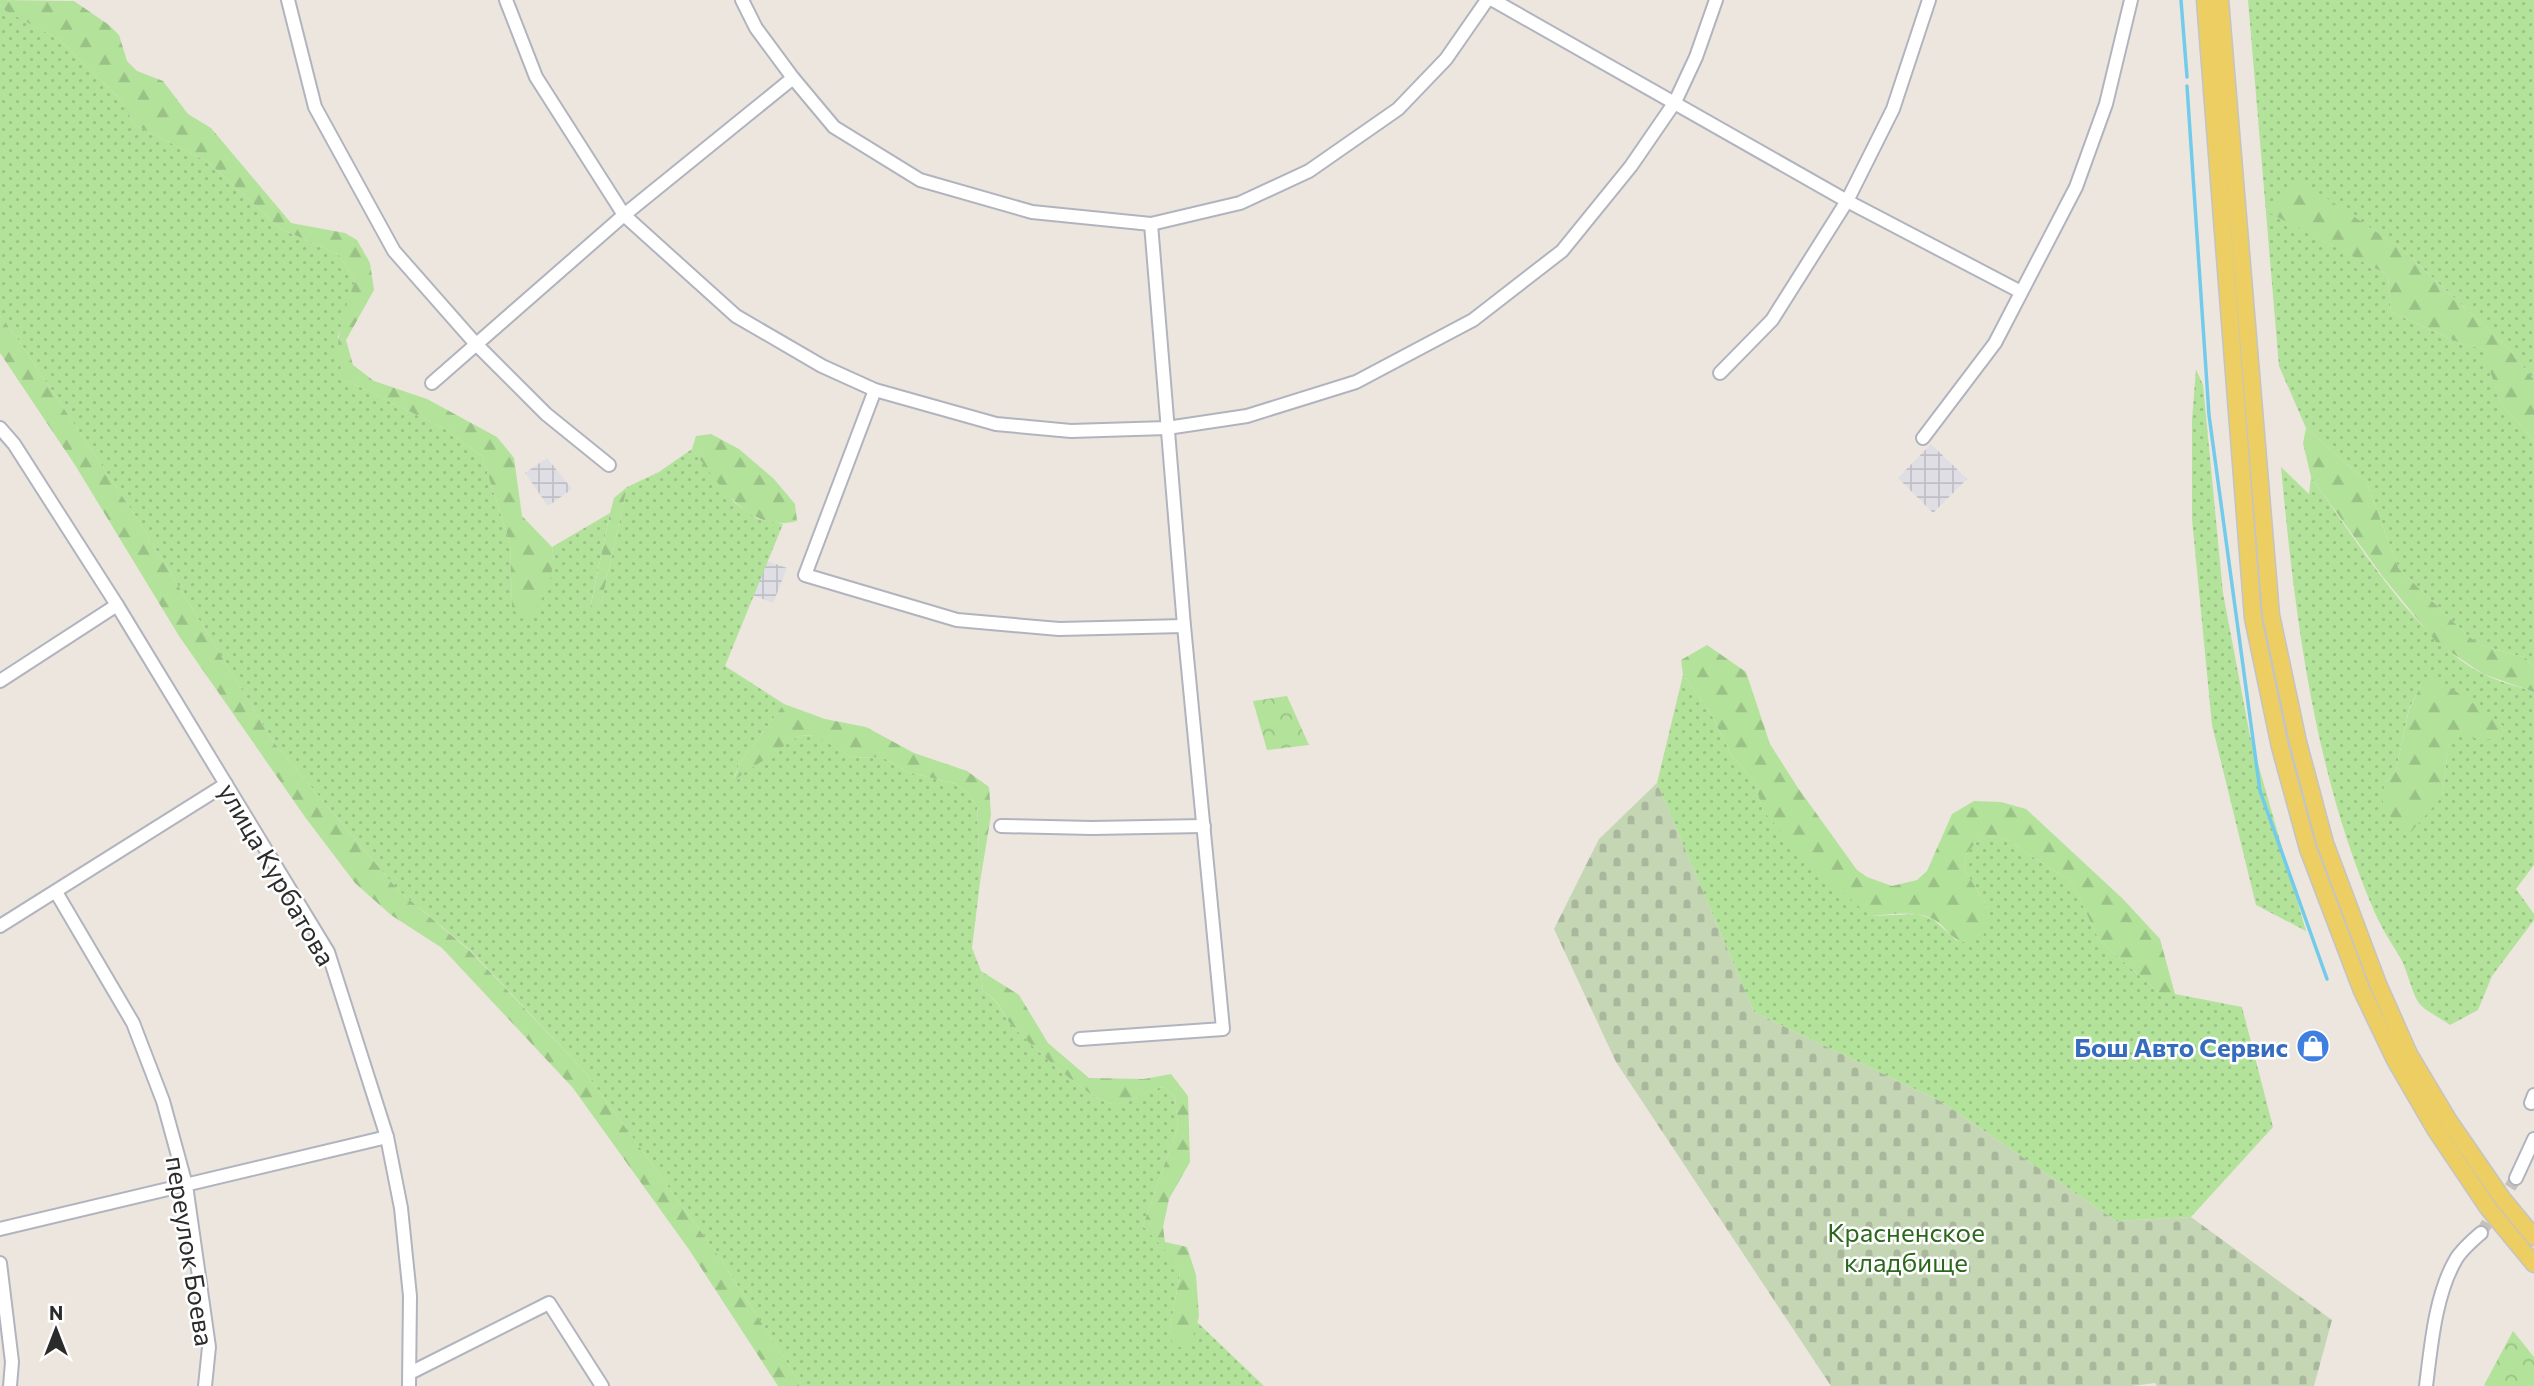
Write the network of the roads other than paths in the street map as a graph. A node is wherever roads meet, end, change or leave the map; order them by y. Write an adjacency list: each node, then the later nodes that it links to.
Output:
1 (288, 0): 17 (street)
2 (506, 0): 14 (street)
3 (742, 0): 11 (street)
4 (1487, 0): 15 (street)
5 (1493, 0): 12 (street)
6 (1716, 0): 12 (street)
7 (1929, 0): 13 (street)
8 (2131, 0): 16 (street)
9 (2205, 0): 42 (main road)
10 (2220, 0): 40 (main road)
11 (793, 78): 14 (street); 15 (street)
12 (1675, 102): 13 (street); 22 (street)
13 (1847, 201): 16 (street); 18 (street)
14 (624, 215): 17 (street); 20 (street)
15 (1151, 224): 22 (street)
16 (2021, 292): 23 (street)
17 (475, 343): 19 (street); 24 (street)
18 (1720, 373)
19 (432, 383)
20 (876, 390): 22 (street); 26 (street)
21 (0, 428): 25 (street, улица Курбатова)
22 (1167, 428): 26 (street)
23 (1923, 438)
24 (609, 465)
25 (117, 605): 27 (street); 28 (street, улица Курбатова)
26 (1184, 626): 30 (street)
27 (0, 681)
28 (226, 784): 31 (street); 34 (street, улица Курбатова)
29 (1001, 826): 30 (street)
30 (1204, 826): 33 (street)
31 (55, 892): 32 (street); 37 (street, переулок Боева)
32 (0, 926)
33 (1080, 1039)
34 (387, 1137): 37 (street); 43 (street, улица Курбатова)
35 (2534, 1139): 36 (street)
36 (2516, 1178)
37 (186, 1185): 38 (street); 45 (street, переулок Боева)
38 (0, 1229)
39 (2481, 1233): 47 (street)
40 (2534, 1237)
41 (0, 1263): 44 (street)
42 (2534, 1264)
43 (410, 1380): 46 (street, улица Курбатова)
44 (10, 1386)
45 (205, 1386)
46 (602, 1386)
47 (2426, 1386)

